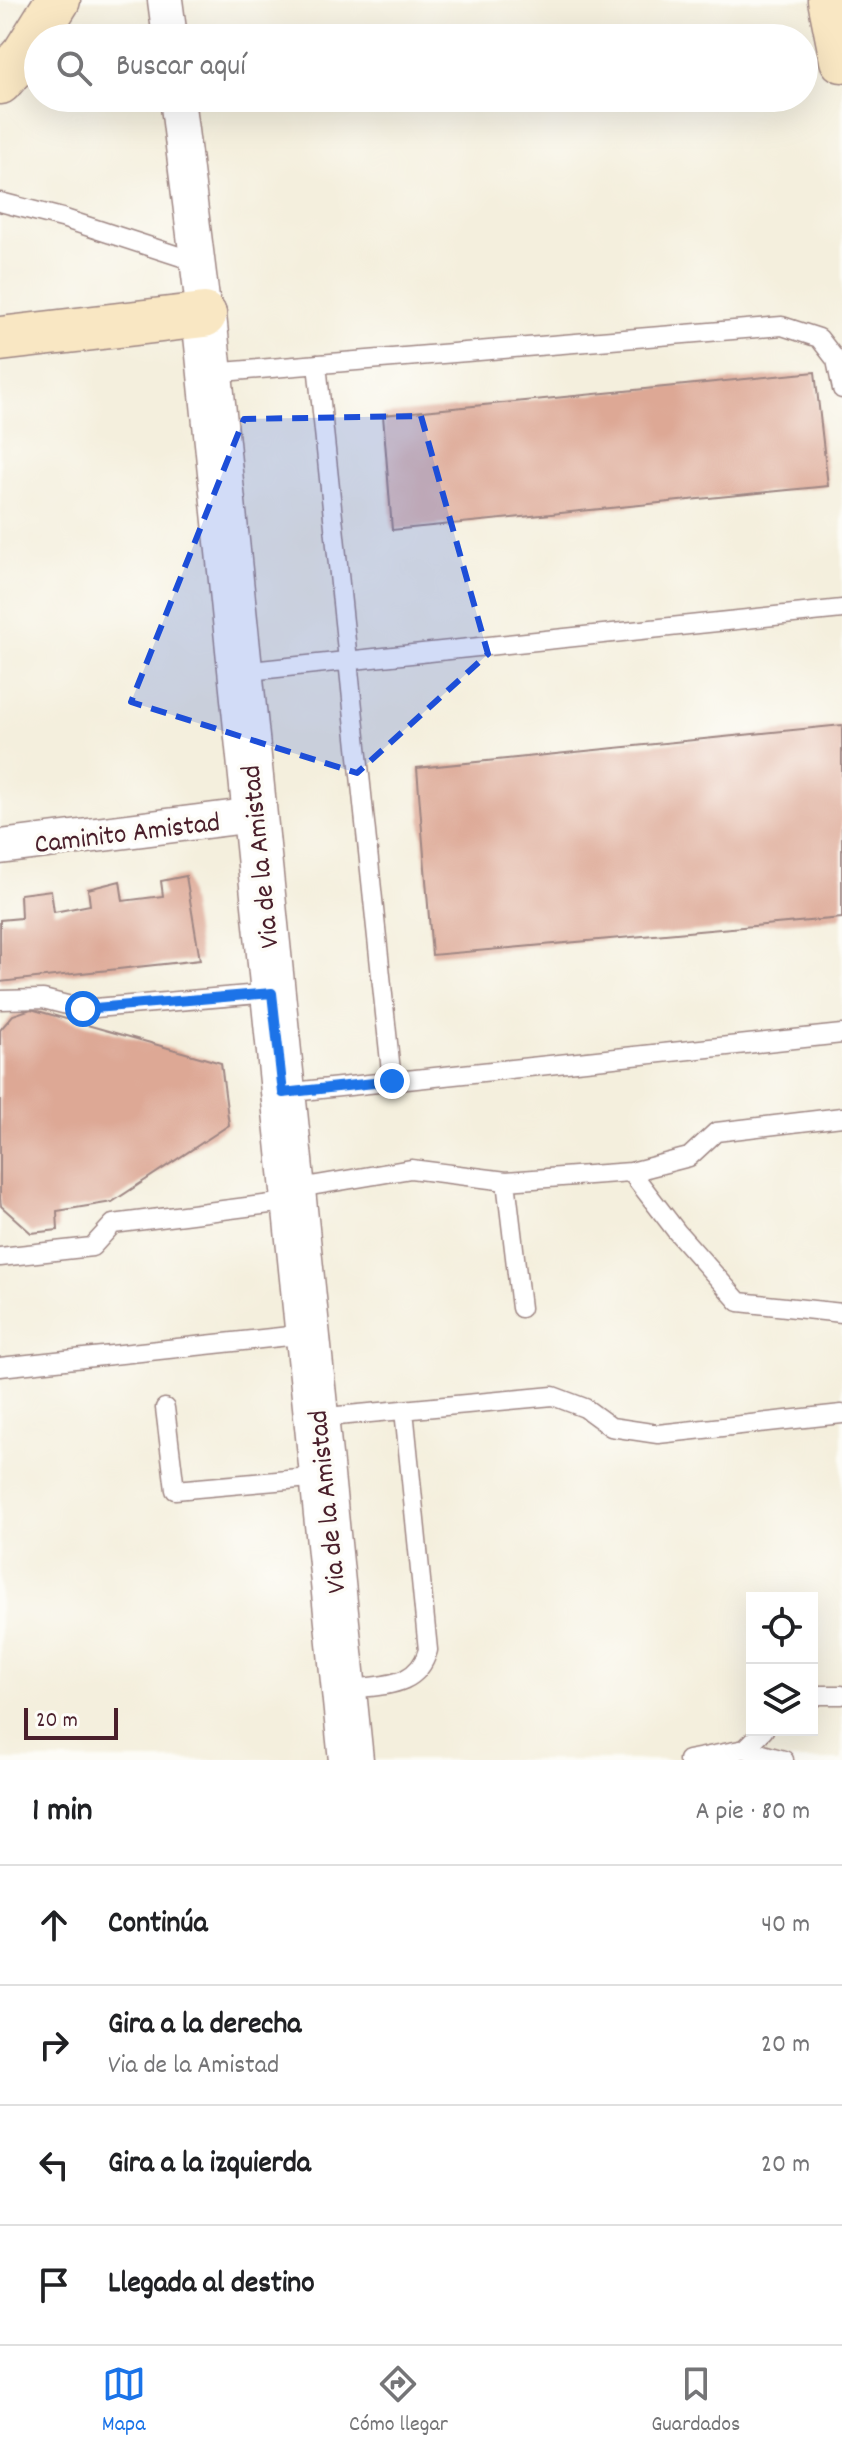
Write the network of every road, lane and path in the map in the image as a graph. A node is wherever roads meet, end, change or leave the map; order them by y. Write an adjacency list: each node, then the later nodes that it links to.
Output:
1 (58, 0): 4 (main road)
2 (165, 0): 5 (street)
3 (830, 0): 7 (main road)
4 (43, 24)
5 (168, 24)
6 (24, 54): 8 (main road)
7 (842, 60)
8 (0, 82)
9 (179, 112): 11 (street, Via de la Amistad)
10 (0, 202): 11 (lane)
11 (197, 262): 12 (street, Via de la Amistad)
12 (204, 315): 13 (main road); 15 (street, Via de la Amistad)
13 (0, 339)
14 (317, 364): 15 (lane); 16 (lane); 18 (lane)
15 (210, 373): 19 (street, Via de la Amistad)
16 (842, 389)
17 (842, 609): 18 (lane)
18 (347, 661): 19 (lane); 25 (lane)
19 (240, 672): 20 (street, Via de la Amistad)
20 (254, 815): 21 (street, Caminito Amistad); 22 (street, Via de la Amistad)
21 (0, 847)
22 (272, 993): 23 (lane); 26 (street, Via de la Amistad)
23 (0, 1000)
24 (842, 1034): 25 (lane)
25 (392, 1081): 26 (lane)
26 (283, 1093): 30 (street, Via de la Amistad)
27 (842, 1117): 28 (lane)
28 (631, 1172): 29 (lane); 33 (lane)
29 (506, 1181): 30 (lane); 32 (lane)
30 (293, 1195): 31 (lane); 34 (street, Via de la Amistad)
31 (0, 1257)
32 (521, 1308)
33 (842, 1313)
34 (308, 1334): 35 (lane); 39 (street, Via de la Amistad)
35 (0, 1367)
36 (165, 1408): 40 (lane)
37 (404, 1410): 38 (lane); 39 (lane); 41 (lane)
38 (842, 1414)
39 (316, 1418): 40 (street, Via de la Amistad)
40 (322, 1477): 41 (street, Via de la Amistad)
41 (344, 1690): 46 (street, Via de la Amistad)
42 (818, 1695): 43 (lane)
43 (842, 1695)
44 (758, 1736): 45 (lane)
45 (745, 1749): 47 (lane); 48 (lane)
46 (351, 1760)
47 (688, 1760)
48 (784, 1760)

